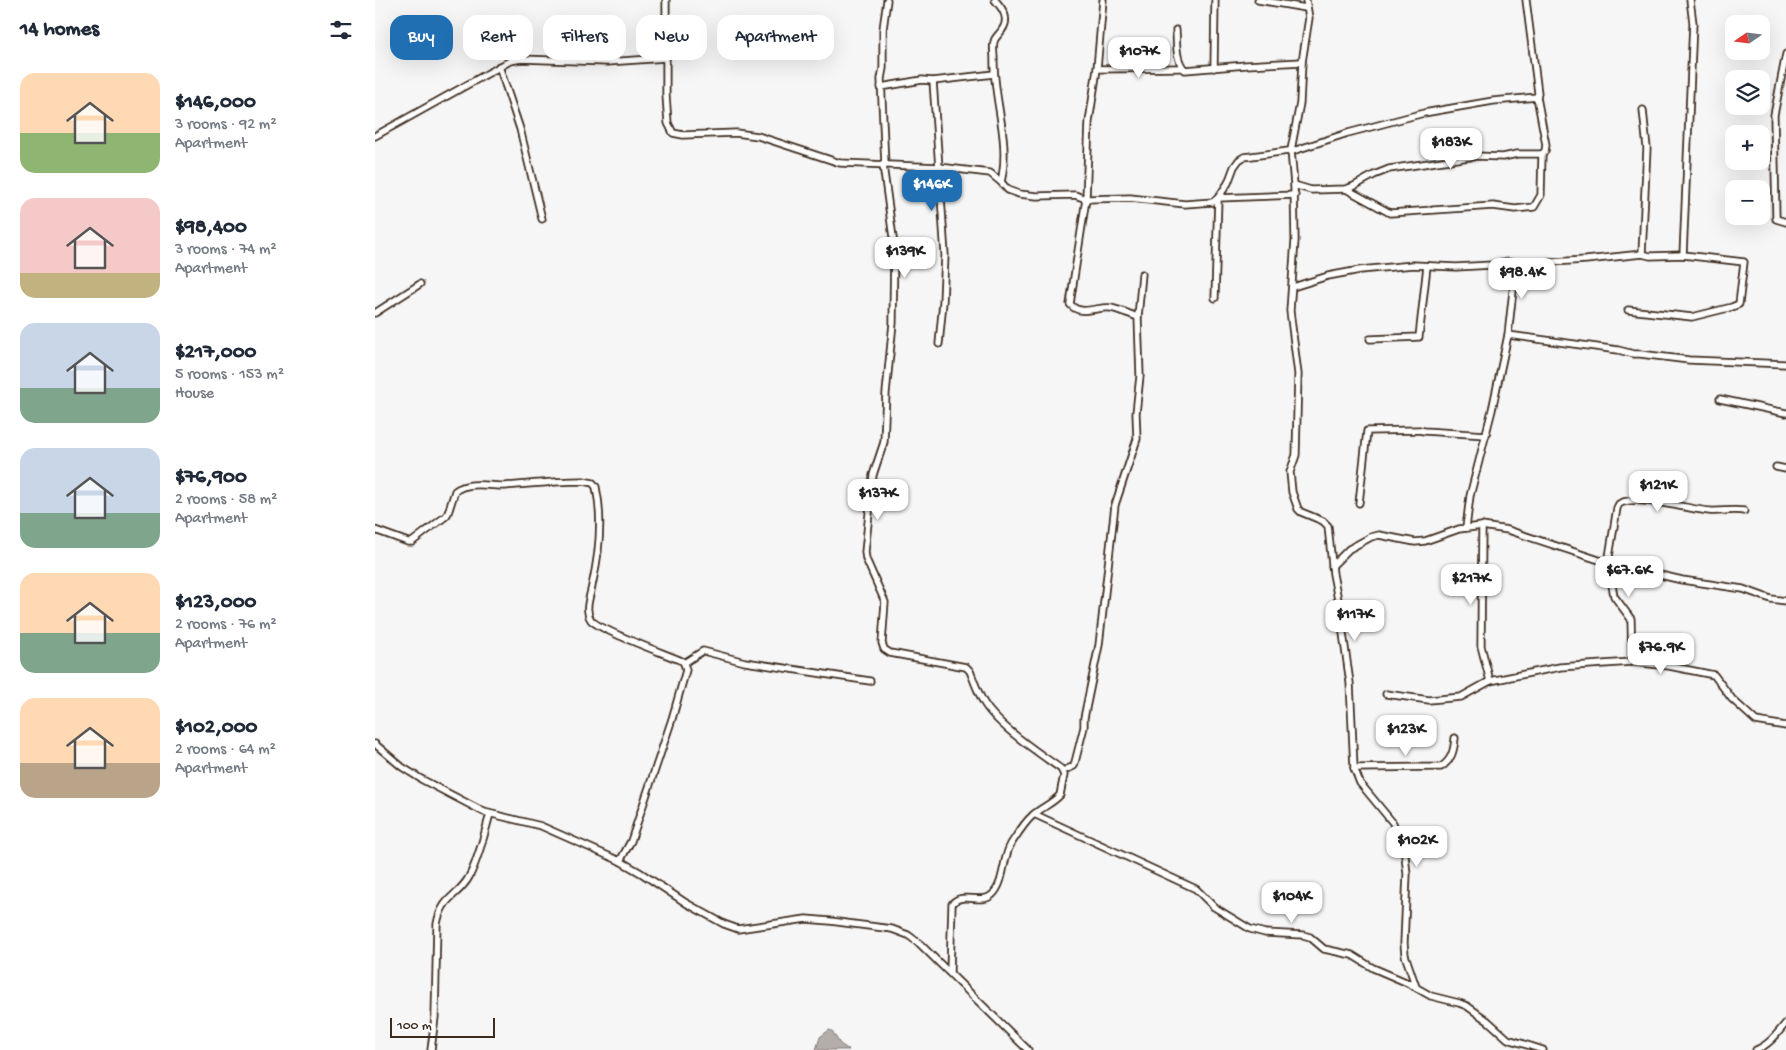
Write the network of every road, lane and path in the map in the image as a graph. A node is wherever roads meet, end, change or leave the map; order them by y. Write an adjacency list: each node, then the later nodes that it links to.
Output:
1 (666, 0): 11 (street)
2 (887, 0): 23 (street)
3 (995, 0): 21 (street)
4 (1103, 0): 20 (street)
5 (1215, 0): 19 (street)
6 (1258, 0): 10 (street)
7 (1306, 0): 10 (street)
8 (1526, 0): 24 (street)
9 (1690, 0): 40 (street)
10 (1307, 8): 16 (street)
11 (666, 15)
12 (1176, 30): 18 (street)
13 (1786, 54): 38 (street)
14 (636, 60): 17 (street)
15 (666, 60): 29 (street)
16 (1302, 62): 19 (street); 27 (street)
17 (499, 66): 26 (street); 37 (street)
18 (1182, 68): 19 (street); 20 (street)
19 (1214, 68)
20 (1097, 69): 36 (street)
21 (994, 74): 22 (street); 31 (street)
22 (933, 81): 23 (street); 30 (street)
23 (881, 87): 29 (street)
24 (1537, 97): 27 (street); 28 (street)
25 (1643, 110): 39 (street)
26 (375, 136)
27 (1291, 150): 32 (street); 35 (street)
28 (1542, 154): 33 (street); 33 (street)
29 (884, 164): 30 (street); 76 (street)
30 (939, 167): 31 (street); 52 (street)
31 (1001, 182): 36 (street)
32 (1294, 185): 33 (street); 34 (street)
33 (1346, 189)
34 (1295, 195): 35 (street); 45 (street)
35 (1218, 198): 36 (street); 46 (street)
36 (1086, 199): 49 (street)
37 (542, 219)
38 (1786, 222)
39 (1642, 254): 40 (street); 41 (street)
40 (1683, 255): 47 (street)
41 (1516, 264): 42 (street); 50 (street)
42 (1427, 266): 45 (street); 51 (street)
43 (1142, 274): 49 (street)
44 (419, 284): 48 (street)
45 (1293, 287): 65 (street)
46 (1215, 298)
47 (1628, 310)
48 (375, 313)
49 (1138, 317): 76 (street)
50 (1508, 334): 53 (street); 56 (street)
51 (1370, 339)
52 (939, 344)
53 (1786, 364)
54 (1720, 399): 55 (street)
55 (1786, 413)
56 (1486, 435): 59 (street); 62 (street)
57 (1776, 467): 58 (street)
58 (1786, 469)
59 (1359, 503)
60 (1744, 511): 64 (street)
61 (1482, 526): 62 (street); 64 (street); 70 (street)
62 (1466, 528): 65 (street)
63 (375, 530): 68 (street)
64 (1608, 563): 66 (street); 67 (street)
65 (1332, 566): 75 (street)
66 (1786, 600)
67 (1632, 662): 70 (street); 72 (street)
68 (684, 663): 69 (street); 79 (street)
69 (870, 681)
70 (1490, 682): 71 (street)
71 (1386, 694)
72 (1786, 726)
73 (1455, 738): 75 (street)
74 (375, 744): 77 (street)
75 (1354, 768): 81 (street)
76 (1063, 771): 78 (street)
77 (490, 814): 79 (street); 83 (street)
78 (1034, 814): 80 (street); 81 (street)
79 (620, 861): 80 (street)
80 (950, 972): 84 (street)
81 (1416, 987): 85 (street)
82 (1786, 1023): 86 (street)
83 (431, 1050)
84 (1028, 1050)
85 (1543, 1050)
86 (1756, 1050)

